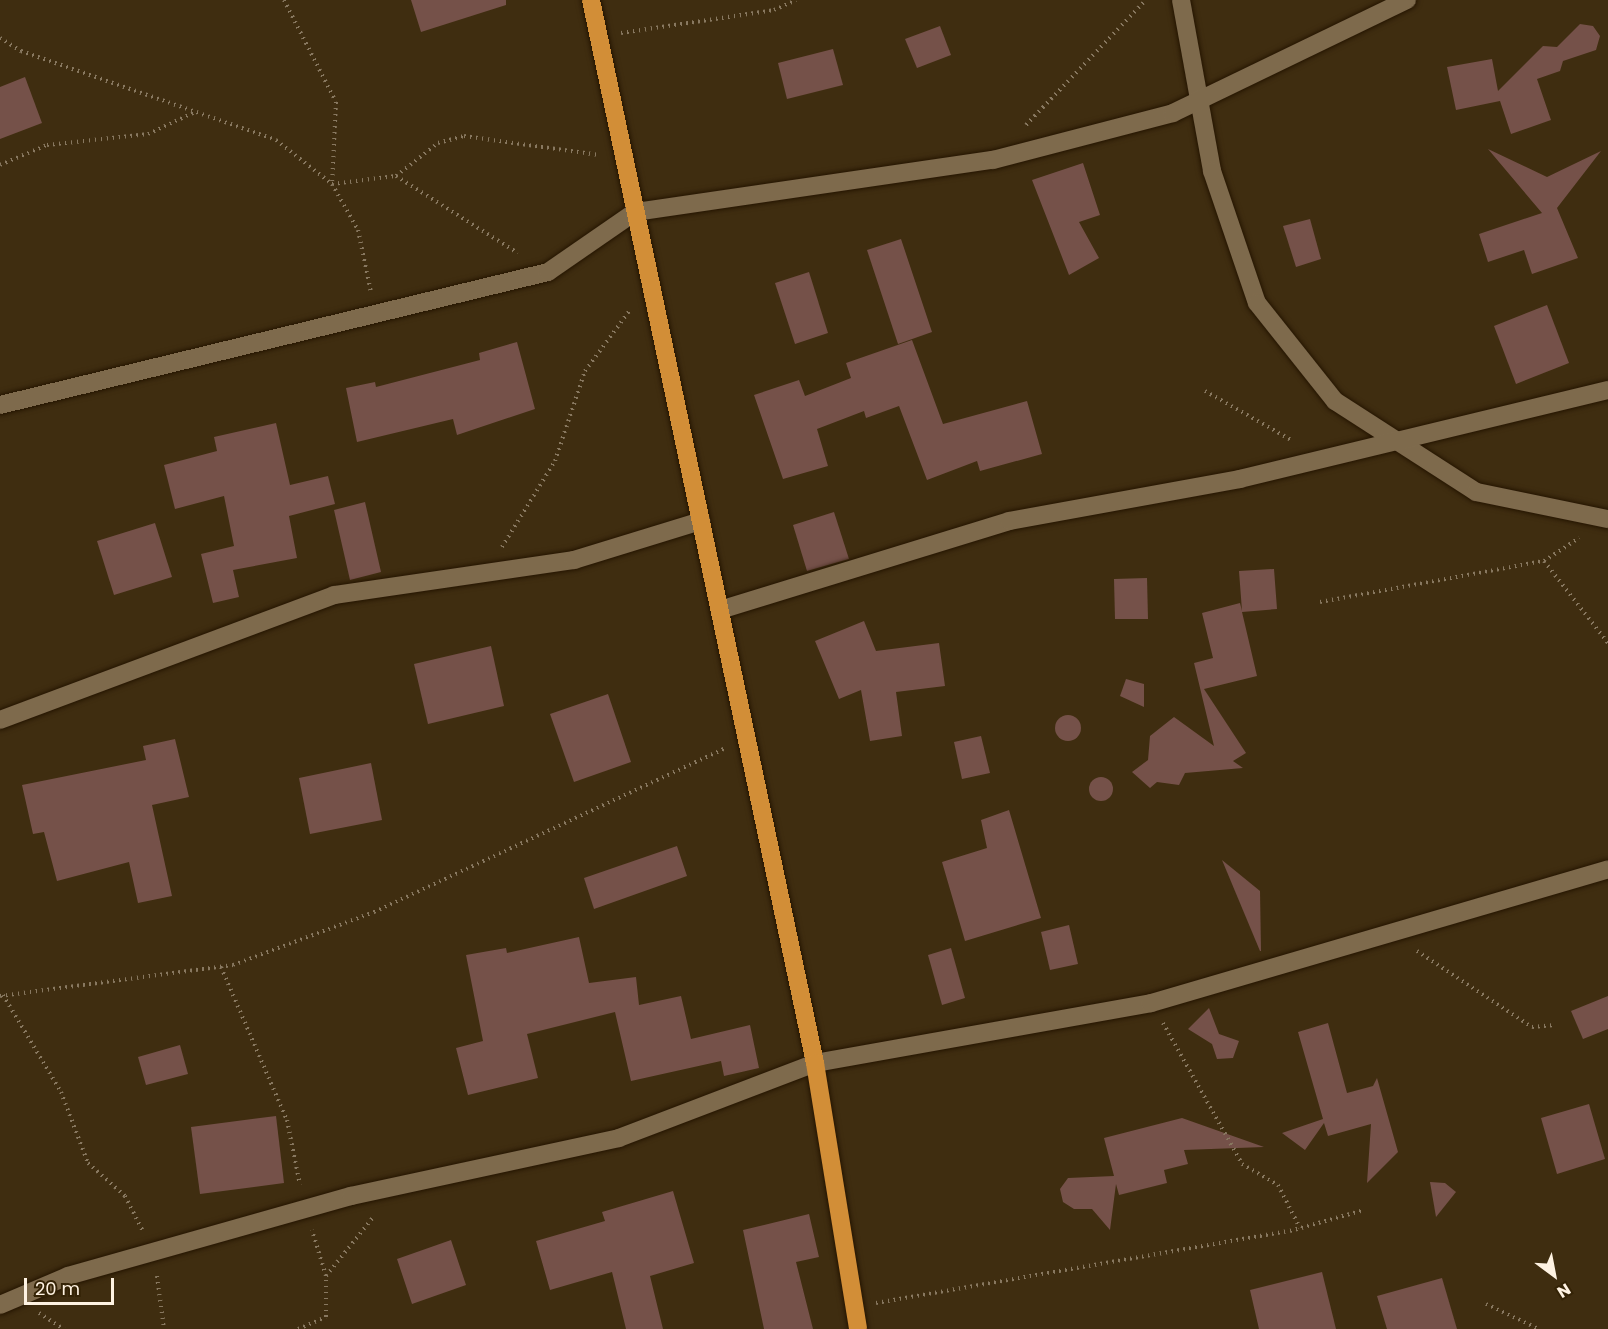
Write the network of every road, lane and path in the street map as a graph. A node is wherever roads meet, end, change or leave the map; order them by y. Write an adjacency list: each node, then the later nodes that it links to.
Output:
1 (284, 0): 15 (path)
2 (591, 0): 7 (highway)
3 (796, 0): 7 (path)
4 (1146, 0): 12 (path)
5 (1181, 0): 9 (street)
6 (1407, 0): 9 (street)
7 (599, 36): 11 (highway)
8 (0, 38): 10 (path)
9 (1198, 98): 12 (street); 23 (street)
10 (195, 112): 13 (path); 15 (path)
11 (625, 159): 14 (path); 16 (highway)
12 (993, 160): 16 (street)
13 (0, 165)
14 (396, 176): 15 (path); 17 (path)
15 (332, 184): 19 (path)
16 (635, 212): 17 (street); 18 (highway)
17 (548, 272): 19 (street)
18 (650, 283): 26 (highway); 29 (path)
19 (375, 314): 22 (street)
20 (1608, 390): 23 (street)
21 (1205, 391): 24 (path)
22 (0, 405)
23 (1396, 443): 24 (street); 25 (street)
24 (1326, 460): 31 (street)
25 (1608, 519)
26 (701, 522): 29 (street); 31 (highway)
27 (1590, 531): 28 (path)
28 (1544, 561): 30 (path); 32 (path)
29 (487, 573): 33 (street)
30 (1320, 602)
31 (720, 610): 34 (highway)
32 (1608, 643)
33 (0, 720)
34 (747, 738): 37 (path); 41 (highway)
35 (1608, 869): 36 (street)
36 (1394, 932): 39 (street); 40 (path)
37 (221, 967): 38 (path); 43 (path)
38 (2, 996): 46 (path)
39 (1151, 1003): 41 (street); 45 (path)
40 (1555, 1025)
41 (815, 1063): 42 (street); 50 (highway)
42 (398, 1186): 43 (street); 47 (path)
43 (305, 1209): 46 (street); 47 (path)
44 (1364, 1210): 45 (path)
45 (1300, 1228): 50 (path)
46 (154, 1252): 49 (street); 51 (path)
47 (326, 1276): 52 (path)
48 (1486, 1304): 54 (path)
49 (0, 1305)
50 (854, 1307): 53 (highway)
51 (164, 1329)
52 (298, 1329)
53 (858, 1329)
54 (1539, 1329)

